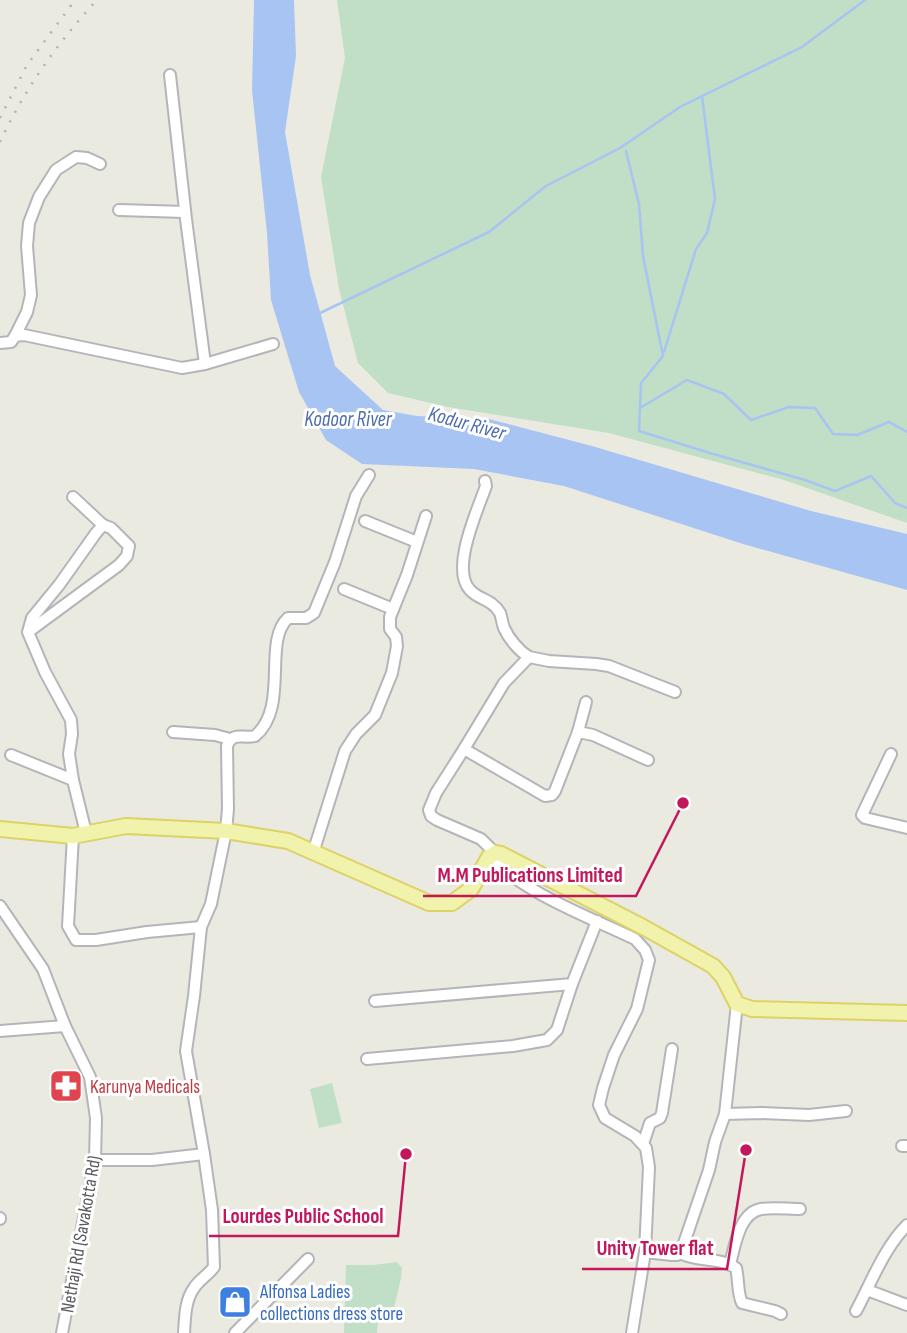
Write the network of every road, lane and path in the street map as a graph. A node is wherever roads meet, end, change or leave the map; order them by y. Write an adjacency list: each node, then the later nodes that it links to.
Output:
1 (170, 75): 4 (street)
2 (100, 164): 5 (street)
3 (119, 210): 4 (street)
4 (186, 212): 8 (street)
5 (15, 336): 6 (street); 8 (street)
6 (0, 343)
7 (273, 344): 8 (street)
8 (205, 363)
9 (369, 475): 24 (street)
10 (485, 481): 19 (street)
11 (73, 497): 14 (street)
12 (426, 516): 15 (street)
13 (365, 521): 15 (street)
14 (103, 526): 18 (street); 18 (street)
15 (416, 542): 17 (street)
16 (344, 589): 17 (street)
17 (393, 609): 34 (street)
18 (28, 632): 29 (street)
19 (529, 657): 20 (street); 25 (street)
20 (675, 692)
21 (586, 702): 23 (street)
22 (173, 732): 24 (street)
23 (578, 732): 25 (street); 28 (street)
24 (230, 739): 32 (street)
25 (464, 750): 35 (street)
26 (891, 754): 30 (street)
27 (11, 755): 29 (street)
28 (648, 760)
29 (73, 780): 33 (street)
30 (907, 828)
31 (0, 829): 33 (main road)
32 (226, 831): 33 (main road); 34 (main road); 38 (street)
33 (80, 834): 38 (street)
34 (313, 853): 35 (main road)
35 (492, 855): 37 (street); 41 (main road)
36 (0, 906): 43 (street, Nethaji Rd (Savakotta Rd))
37 (597, 921): 39 (street); 49 (street)
38 (201, 927): 50 (street)
39 (572, 984): 40 (street); 46 (street)
40 (375, 1001)
41 (737, 1004): 42 (main road); 48 (street)
42 (907, 1013)
43 (65, 1026): 44 (street); 51 (street, Nethaji Rd (Savakotta Rd))
44 (0, 1031)
45 (672, 1049): 49 (street)
46 (367, 1059)
47 (846, 1111): 48 (street)
48 (725, 1114): 55 (street)
49 (643, 1144): 54 (street)
50 (204, 1154): 51 (street); 63 (street)
51 (96, 1160): 62 (street, Nethaji Rd (Savakotta Rd))
52 (800, 1209): 57 (street)
53 (907, 1225): 58 (street)
54 (645, 1252): 55 (street); 65 (street)
55 (680, 1253): 57 (street)
56 (308, 1259): 64 (street)
57 (730, 1264): 61 (street)
58 (867, 1290): 59 (street); 60 (street)
59 (907, 1305)
60 (856, 1311)
61 (781, 1314)
62 (62, 1333)
63 (184, 1333)
64 (235, 1333)
65 (632, 1333)

